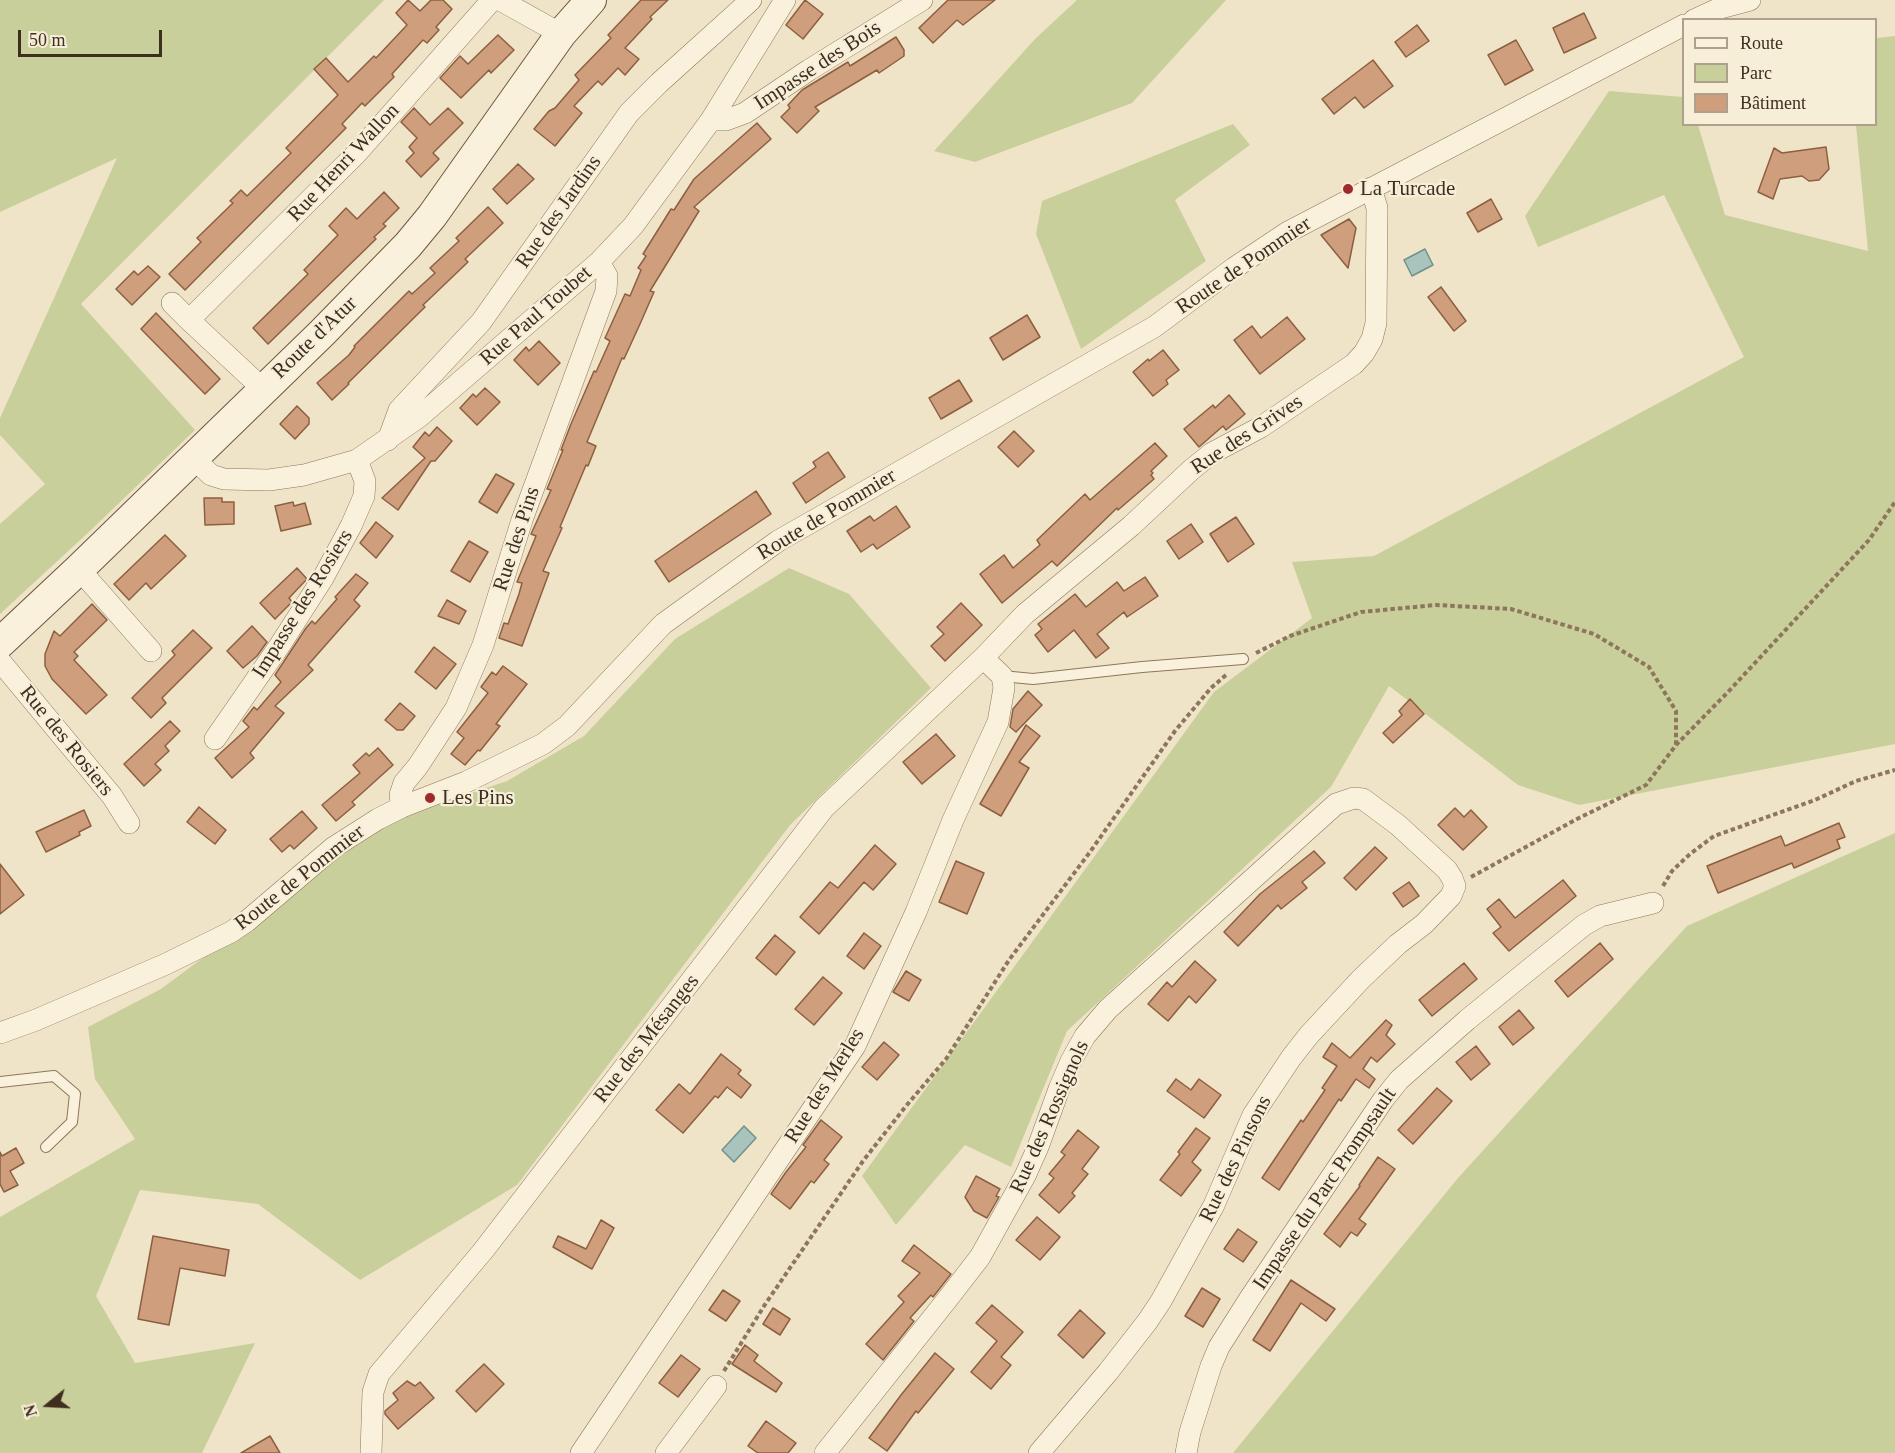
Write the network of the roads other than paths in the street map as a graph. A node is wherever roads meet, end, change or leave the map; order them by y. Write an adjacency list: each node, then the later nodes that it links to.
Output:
1 (492, 0): 15 (street, Rue Henri Wallon)
2 (500, 0): 10 (street)
3 (591, 0): 10 (main road, Route d'Atur)
4 (751, 0): 17 (street, Rue des Jardins)
5 (785, 0): 11 (street, Rue Paul Toubet)
6 (922, 0): 11 (street, Impasse des Bois)
7 (1750, 0): 8 (street)
8 (1698, 18)
9 (1682, 26): 12 (street, Route de Pommier)
10 (561, 34): 16 (main road, Route d'Atur)
11 (711, 120): 13 (street, Rue Paul Toubet)
12 (1371, 188): 23 (street, Rue des Grives); 28 (street, Route de Pommier)
13 (599, 262): 17 (street, Rue Paul Toubet); 28 (street, Rue des Pins)
14 (172, 303): 15 (street)
15 (189, 320): 16 (street)
16 (262, 389): 18 (main road, Route d'Atur)
17 (388, 440): 19 (street, Rue Paul Toubet)
18 (193, 458): 19 (street, Rue Paul Toubet); 20 (main road, Route d'Atur)
19 (357, 460): 27 (street, Impasse des Rosiers)
20 (79, 569): 21 (main road, Route d'Atur); 22 (street)
21 (0, 643)
22 (150, 651)
23 (983, 658): 26 (street); 36 (street, Rue des Mésanges)
24 (1243, 659): 26 (lane)
25 (0, 661): 29 (street, Rue des Rosiers)
26 (1002, 676): 37 (street, Rue des Merles)
27 (214, 739)
28 (402, 807): 32 (street, Route de Pommier)
29 (129, 823)
30 (1455, 886): 39 (street, Rue des Rossignols); 40 (street, Rue des Pinsons)
31 (1653, 903): 41 (street, Impasse du Parc Prompsault)
32 (0, 1033)
33 (0, 1082): 34 (lane)
34 (46, 1147)
35 (716, 1386): 38 (street)
36 (371, 1453)
37 (581, 1453)
38 (666, 1453)
39 (825, 1453)
40 (1039, 1453)
41 (1186, 1453)

